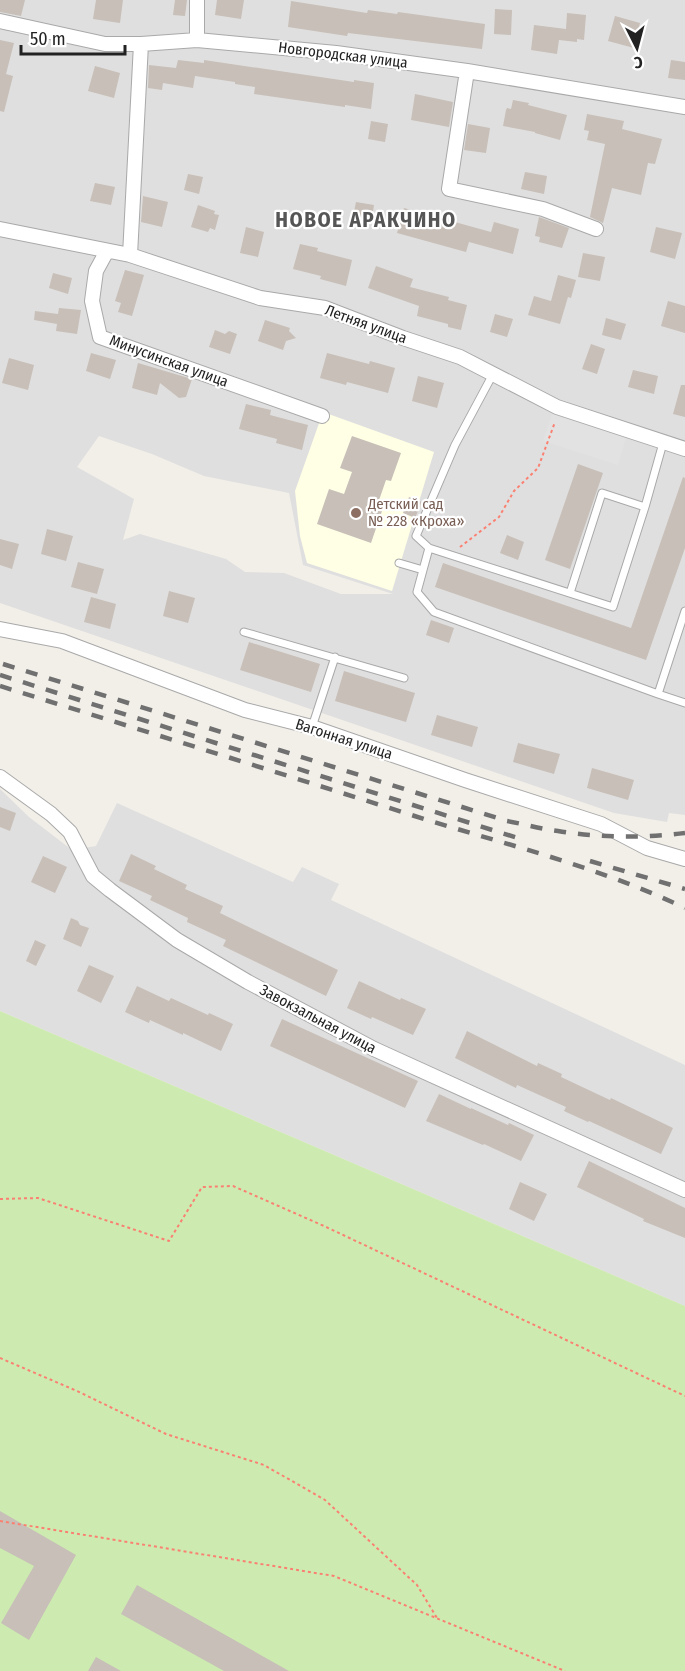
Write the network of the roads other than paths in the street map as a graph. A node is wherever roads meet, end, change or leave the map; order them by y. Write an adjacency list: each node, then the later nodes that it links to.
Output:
1 (197, 0): 3 (street)
2 (0, 21): 4 (street, Новгородская улица)
3 (197, 40): 4 (street, Новгородская улица); 5 (street, Новгородская улица)
4 (141, 44): 10 (street)
5 (467, 71): 6 (street, Новгородская улица); 8 (street)
6 (685, 107)
7 (0, 229): 9 (street, Летняя улица)
8 (596, 229)
9 (107, 251): 10 (street, Летняя улица); 12 (street, Минусинская улица)
10 (130, 255): 11 (street, Летняя улица)
11 (493, 374): 13 (street, Летняя улица); 16 (lane)
12 (322, 416)
13 (663, 443): 14 (street, Летняя улица); 15 (lane)
14 (685, 449)
15 (645, 507): 19 (lane); 19 (lane)
16 (429, 548): 18 (lane); 19 (lane)
17 (399, 563): 18 (lane)
18 (423, 570): 25 (lane)
19 (570, 593)
20 (685, 611): 25 (lane)
21 (0, 629): 27 (street, Вагонная улица)
22 (244, 632): 23 (lane)
23 (335, 657): 24 (lane); 27 (lane)
24 (404, 678)
25 (658, 694): 26 (lane)
26 (685, 702)
27 (312, 728): 29 (street, Вагонная улица)
28 (0, 777): 30 (street, Завокзальная улица)
29 (685, 860)
30 (685, 1191)

